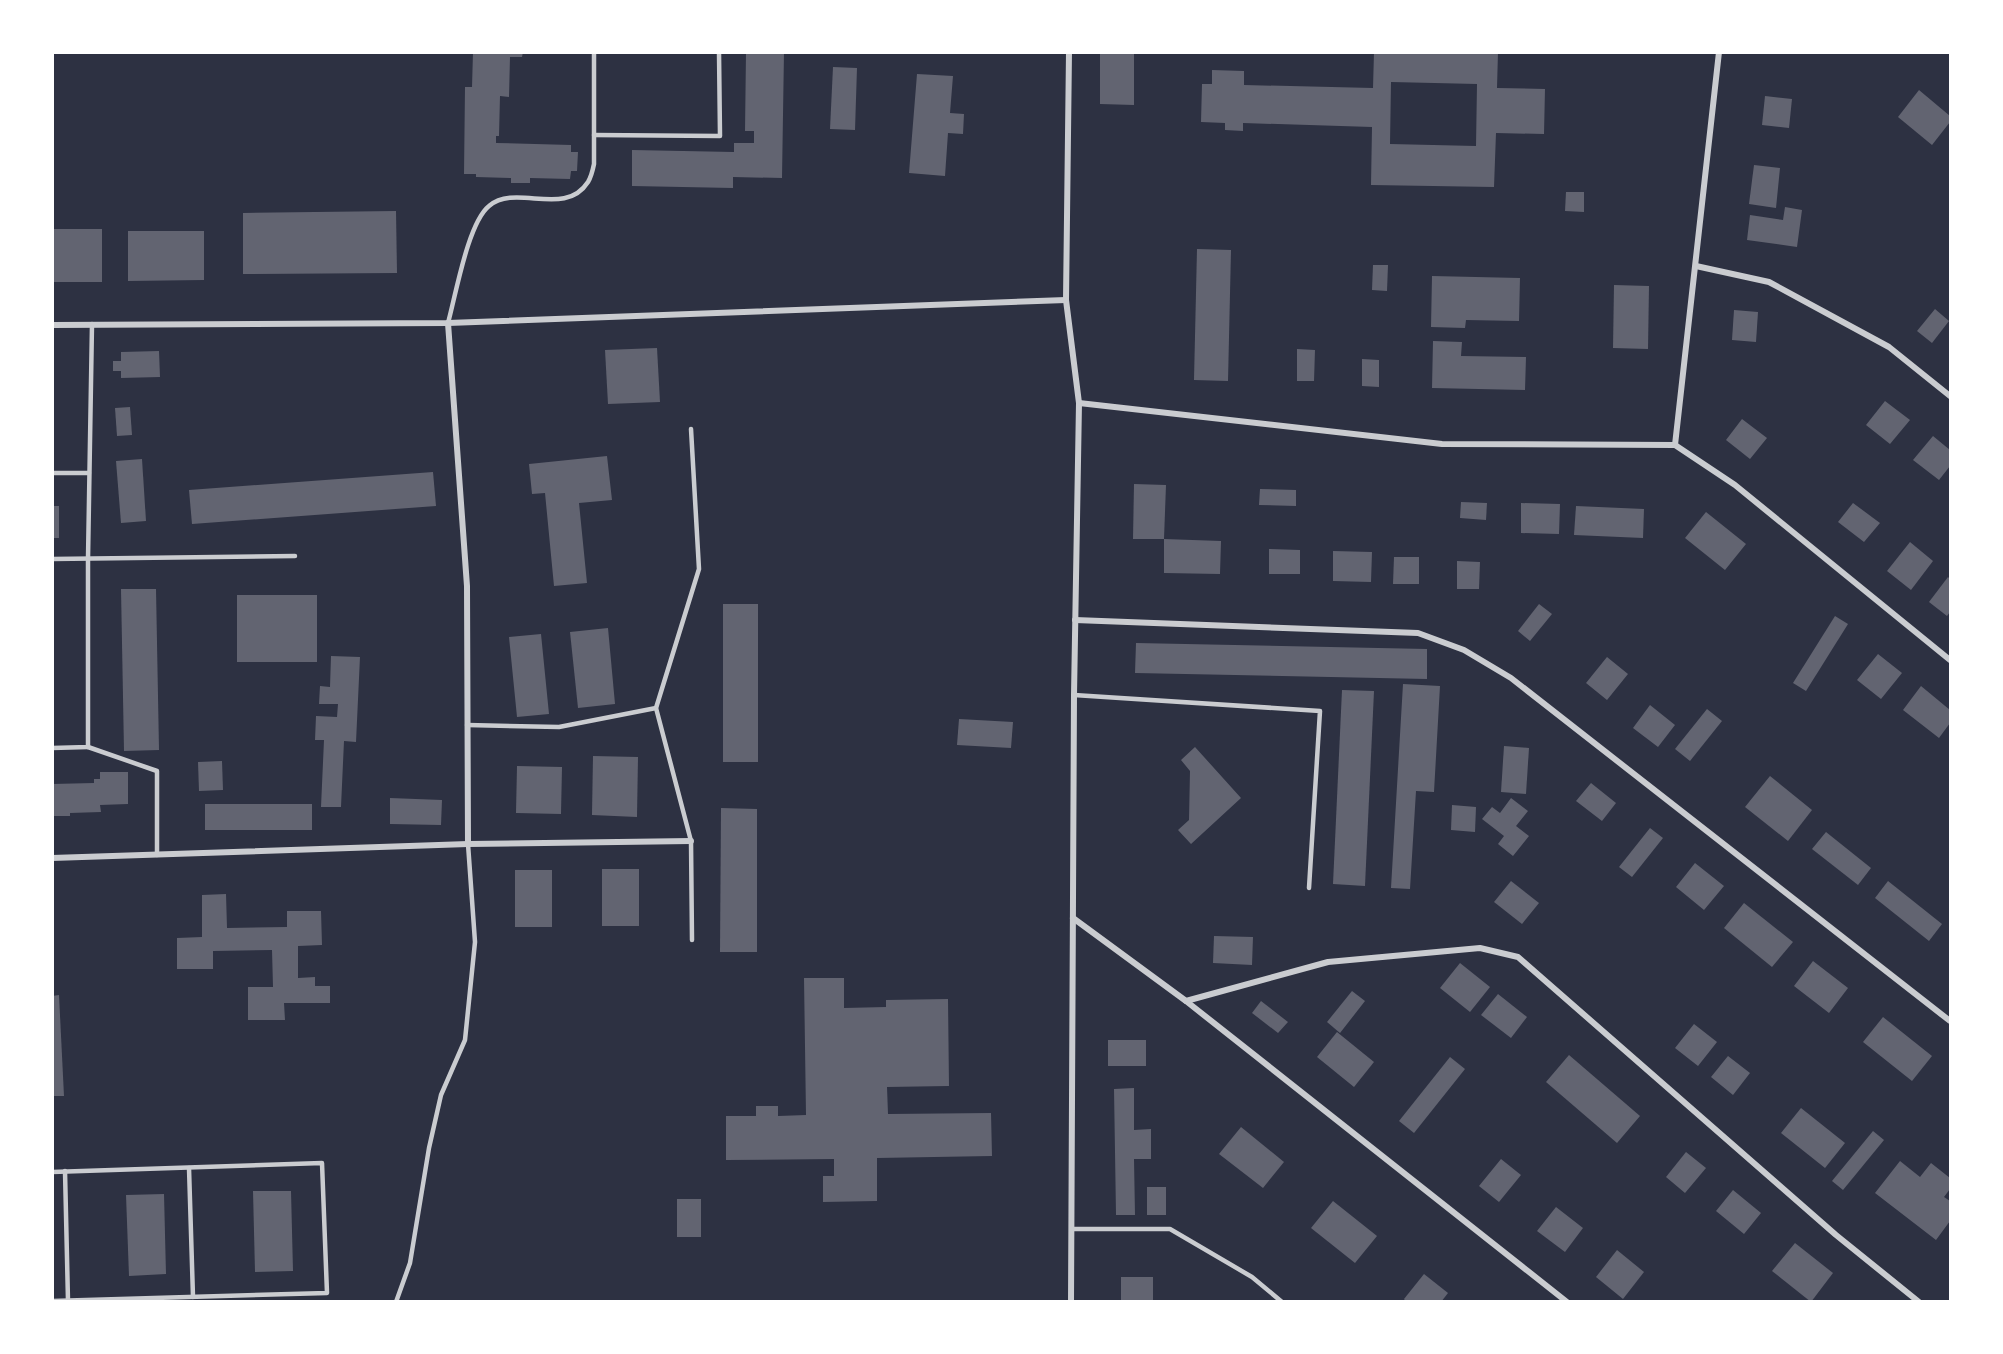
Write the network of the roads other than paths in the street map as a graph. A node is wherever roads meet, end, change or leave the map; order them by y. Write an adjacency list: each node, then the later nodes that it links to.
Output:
1 (594, 52): 5 (lane)
2 (719, 52): 5 (lane)
3 (1069, 52): 7 (street)
4 (1719, 52): 6 (street)
5 (594, 135): 8 (lane)
6 (1696, 266): 11 (street); 14 (street)
7 (1066, 300): 8 (street); 12 (street)
8 (448, 323): 9 (street); 24 (street)
9 (92, 324): 10 (street); 16 (lane)
10 (52, 325)
11 (1950, 396)
12 (1079, 403): 14 (street); 20 (street)
13 (691, 429): 23 (lane)
14 (1675, 446): 21 (street)
15 (52, 473): 16 (lane)
16 (90, 473): 18 (lane)
17 (294, 556): 18 (lane)
18 (88, 558): 19 (lane); 25 (lane)
19 (52, 559)
20 (1075, 620): 22 (street); 35 (street)
21 (1950, 660)
22 (1074, 695): 31 (lane); 32 (street)
23 (656, 708): 24 (lane); 27 (lane)
24 (467, 725): 28 (street)
25 (88, 747): 26 (lane); 29 (lane)
26 (52, 748)
27 (691, 841): 28 (street); 33 (lane)
28 (468, 844): 29 (street); 43 (lane)
29 (157, 855): 30 (street)
30 (52, 858)
31 (1309, 888)
32 (1073, 918): 34 (street); 39 (street)
33 (692, 940)
34 (1186, 1001): 46 (street); 47 (street)
35 (1950, 1021)
36 (189, 1168): 37 (lane); 40 (lane); 40 (lane)
37 (65, 1171): 38 (lane); 42 (lane)
38 (52, 1172)
39 (1072, 1229): 44 (street); 45 (lane)
40 (193, 1297): 42 (lane)
41 (52, 1301): 42 (lane)
42 (68, 1301)
43 (396, 1302)
44 (1071, 1302)
45 (1282, 1302)
46 (1567, 1302)
47 (1919, 1302)

